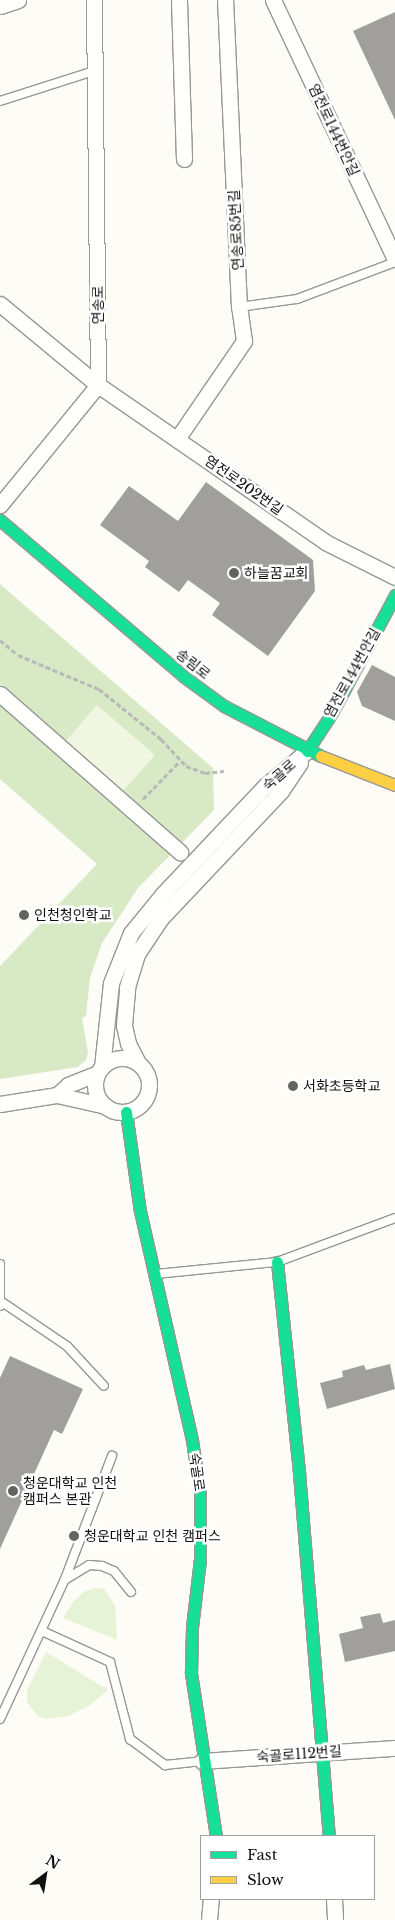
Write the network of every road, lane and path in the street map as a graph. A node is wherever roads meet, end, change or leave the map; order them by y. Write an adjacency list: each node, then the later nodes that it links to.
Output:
1 (94, 0): 5 (street, 연송로)
2 (179, 0): 7 (street)
3 (225, 0): 10 (street, 연송로85번길)
4 (273, 0): 8 (street, 염전로144번안길)
5 (97, 70): 6 (lane); 11 (street, 연송로)
6 (0, 101)
7 (184, 158)
8 (395, 261): 10 (lane, 염전로144번안길)
9 (0, 304): 11 (street, 염전로202번길)
10 (239, 307): 12 (street, 연송로85번길)
11 (98, 385): 12 (street, 염전로202번길); 13 (street)
12 (177, 439): 15 (street, 염전로202번길)
13 (0, 505)
14 (0, 520): 19 (street, 송림로)
15 (395, 577)
16 (395, 595): 19 (street, 염전로144번안길)
17 (0, 640): 20 (path)
18 (0, 694): 23 (street)
19 (307, 751): 22 (street, 송림로); 25 (street, 숙골로); 26 (street, 숙골로)
20 (179, 762): 21 (path); 23 (path)
21 (224, 772)
22 (395, 785)
23 (132, 810): 24 (street)
24 (180, 852)
25 (138, 1063): 26 (street); 30 (street, 숙골로)
26 (100, 1070): 27 (street); 29 (street, 숙골로)
27 (57, 1095): 28 (street); 29 (street)
28 (0, 1104)
29 (106, 1106): 30 (street)
30 (126, 1112): 34 (street, 숙골로)
31 (395, 1218): 32 (lane)
32 (277, 1262): 34 (lane); 43 (street)
33 (0, 1264): 35 (lane)
34 (153, 1274): 44 (street, 숙골로)
35 (1, 1304): 36 (lane)
36 (104, 1386)
37 (112, 1456): 38 (lane)
38 (65, 1580): 39 (lane); 40 (lane)
39 (131, 1592)
40 (42, 1631): 41 (lane); 44 (lane)
41 (0, 1719)
42 (395, 1748): 43 (street, 숙골로112번길)
43 (323, 1752): 44 (street, 숙골로112번길); 46 (street)
44 (202, 1762): 45 (street, 숙골로)
45 (216, 1835)
46 (329, 1835)
47 (211, 1900): 49 (street)
48 (334, 1900): 50 (street)
49 (208, 1920)
50 (335, 1920)

